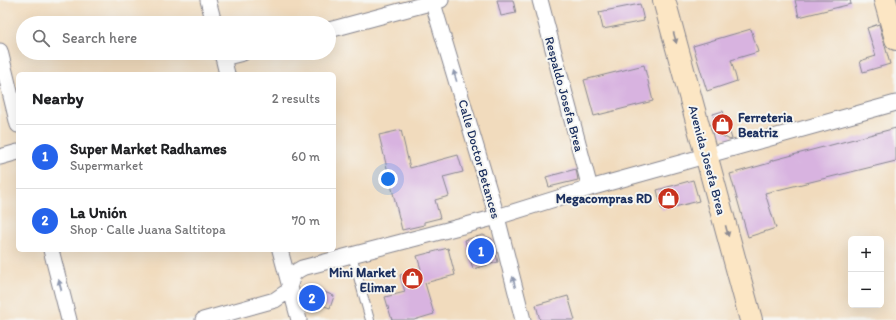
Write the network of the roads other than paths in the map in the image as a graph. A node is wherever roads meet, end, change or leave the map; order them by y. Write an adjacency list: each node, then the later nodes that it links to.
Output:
1 (208, 0): 6 (street)
2 (540, 0): 17 (street, Respaldo Josefa Brea)
3 (664, 0): 15 (main road, Avenida Josefa Brea, one-way to 15)
4 (885, 0): 8 (main road)
5 (435, 1): 7 (street); 18 (street, Calle Doctor Betances, one-way to 5)
6 (212, 16)
7 (336, 28)
8 (896, 39)
9 (0, 51): 13 (street)
10 (223, 60): 11 (street)
11 (226, 72)
12 (896, 103): 15 (street)
13 (16, 117)
14 (16, 153): 16 (street)
15 (707, 156): 17 (street); 28 (main road, Avenida Josefa Brea, one-way to 28)
16 (0, 157)
17 (590, 188): 18 (street)
18 (497, 217): 21 (street); 27 (street, Calle Doctor Betances, one-way to 18)
19 (51, 252): 23 (street, one-way to 19)
20 (281, 252): 22 (street)
21 (352, 255): 22 (street); 26 (lane)
22 (290, 284): 24 (street); 25 (street)
23 (69, 320)
24 (203, 320)
25 (299, 320)
26 (370, 320)
27 (523, 320)
28 (751, 320)

